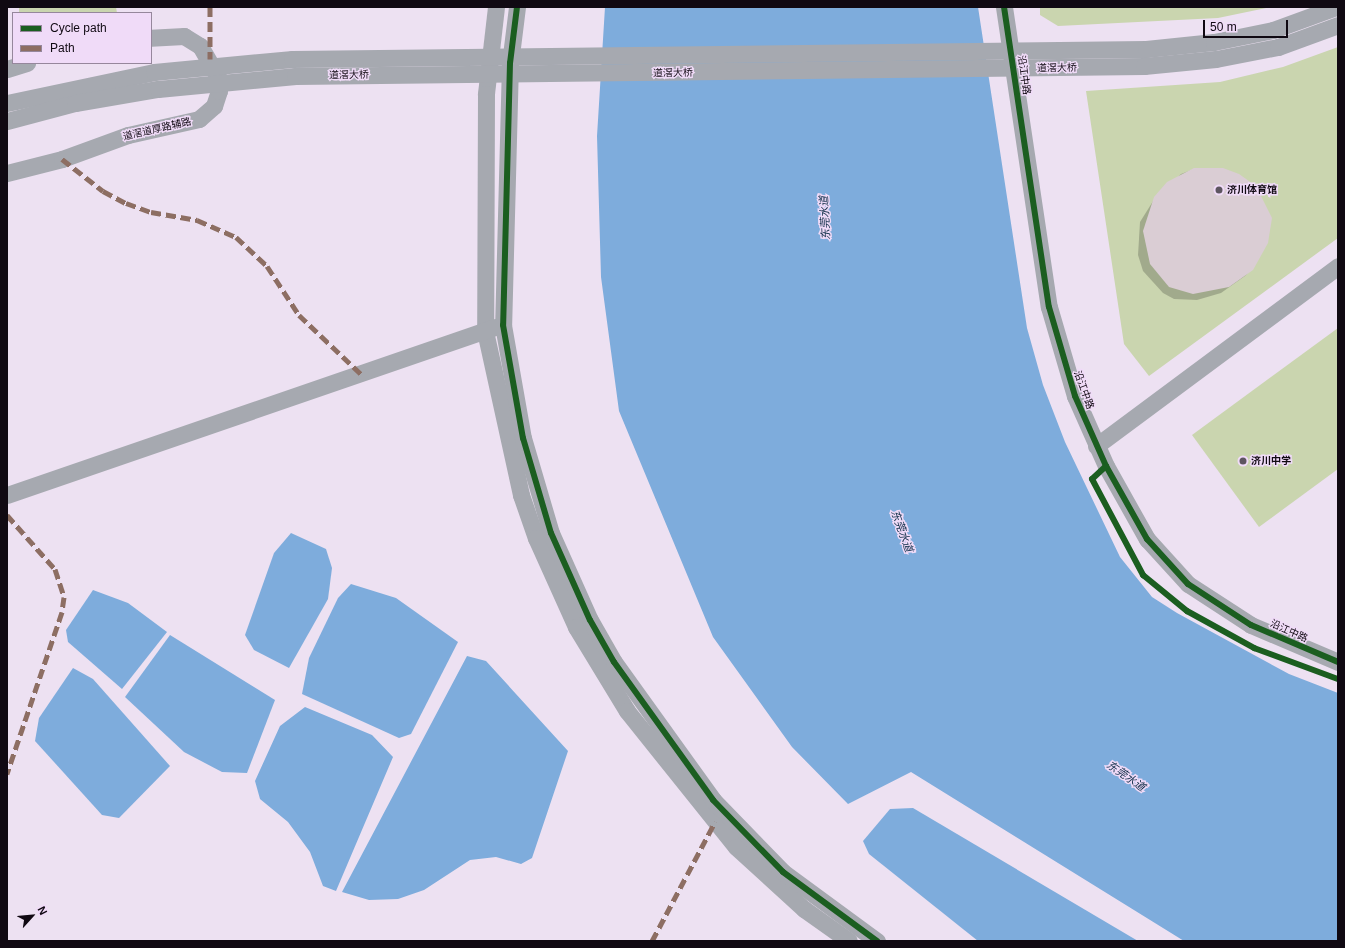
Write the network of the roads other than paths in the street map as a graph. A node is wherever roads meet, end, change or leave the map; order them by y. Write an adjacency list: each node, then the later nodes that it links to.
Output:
1 (496, 7): 14 (street)
2 (517, 7): 13 (street)
3 (1004, 7): 15 (street, 沿江中路)
4 (1336, 7): 9 (street, 道滘大桥, bridge)
5 (1338, 25): 10 (street, 道滘大桥, bridge)
6 (152, 38): 11 (street, 道滘道厚路辅路)
7 (24, 64): 8 (street)
8 (7, 69)
9 (7, 103)
10 (7, 121)
11 (7, 173)
12 (1338, 266): 15 (street)
13 (503, 325): 14 (street); 19 (street)
14 (485, 331): 16 (street); 18 (street)
15 (1096, 446): 17 (street, 沿江中路)
16 (7, 495)
17 (1338, 662)
18 (849, 941)
19 (877, 941)

